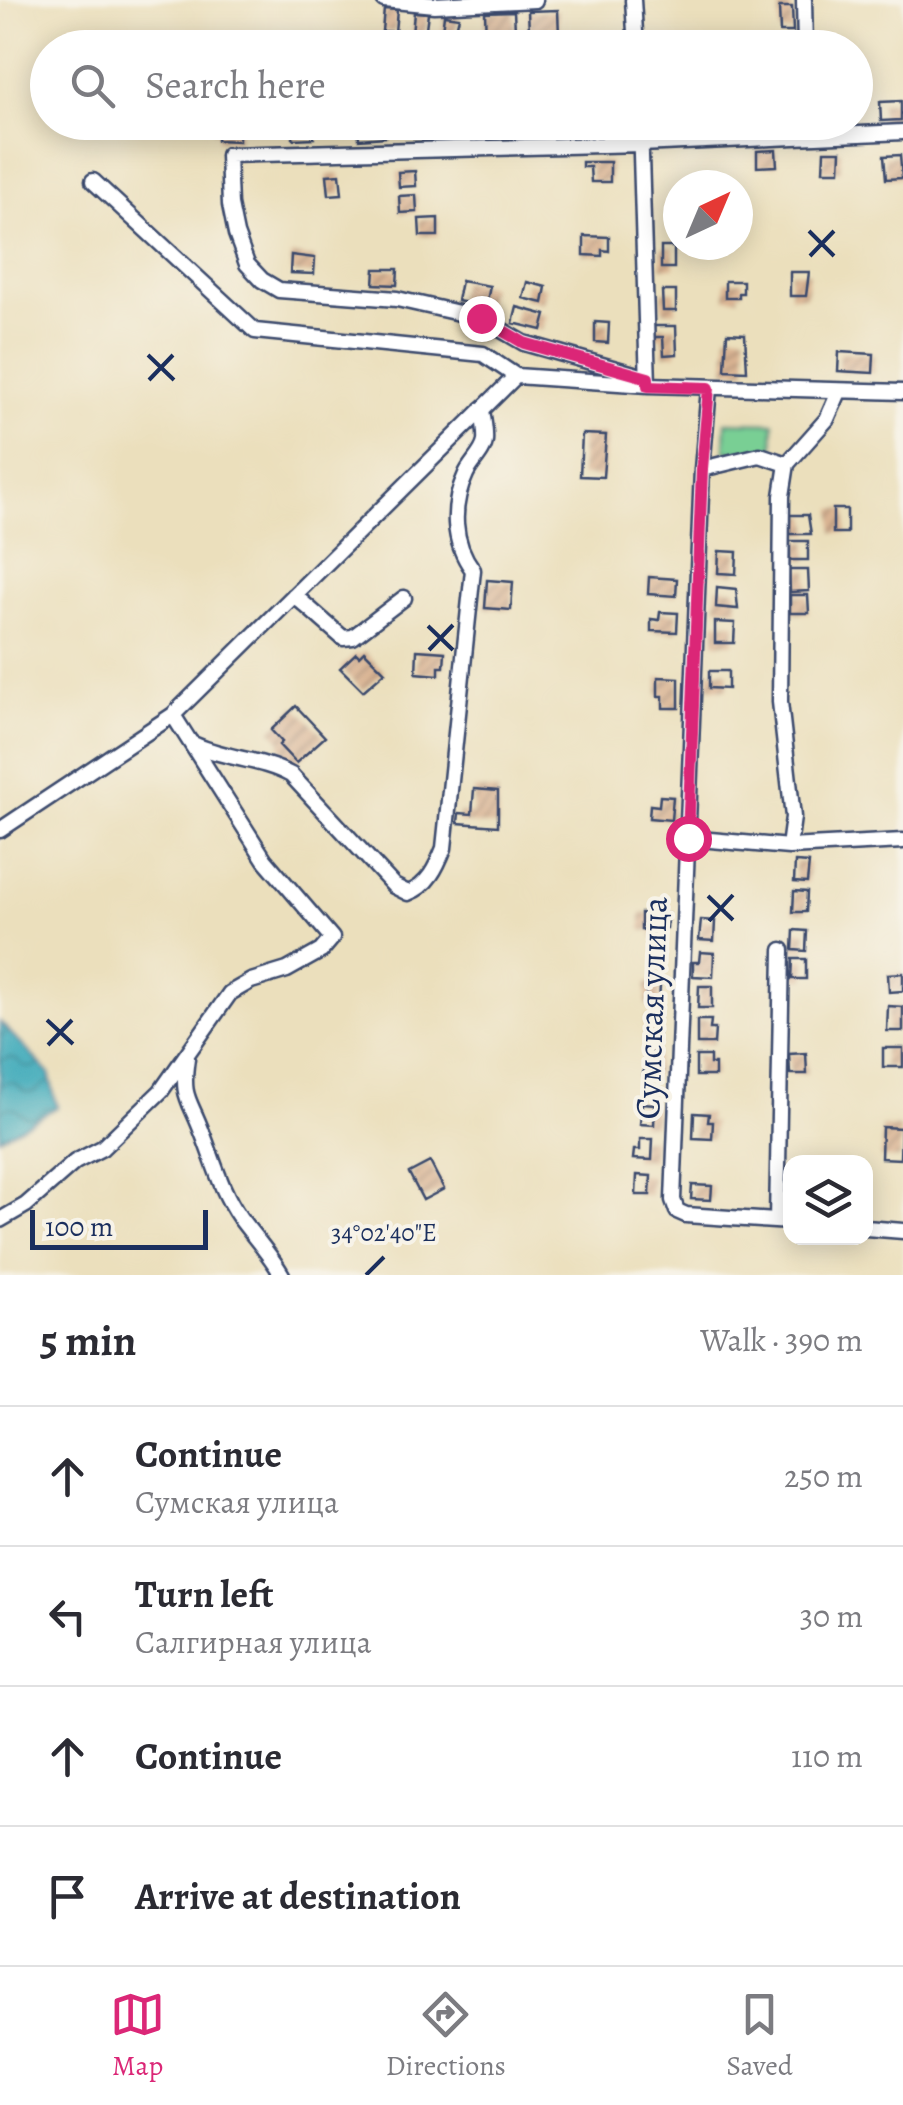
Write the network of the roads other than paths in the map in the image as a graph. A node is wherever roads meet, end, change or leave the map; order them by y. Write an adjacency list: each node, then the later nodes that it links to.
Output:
1 (384, 0): 5 (street)
2 (534, 0): 5 (street)
3 (633, 0): 6 (street)
4 (804, 0): 7 (street)
5 (434, 2)
6 (635, 30)
7 (805, 30)
8 (873, 131): 9 (street)
9 (903, 132)
10 (641, 140): 12 (street)
11 (685, 140): 12 (street)
12 (641, 144): 15 (street); 15 (street)
13 (93, 181): 14 (street)
14 (516, 376): 15 (street); 19 (street)
15 (648, 382): 16 (street)
16 (709, 388): 17 (street); 21 (street, Сумская улица)
17 (839, 392): 18 (street); 20 (street)
18 (903, 392)
19 (482, 410): 22 (street); 25 (street)
20 (788, 464): 21 (street); 29 (street)
21 (702, 469): 27 (street, Сумская улица)
22 (294, 595): 23 (street); 24 (street)
23 (404, 598)
24 (173, 715): 25 (street); 26 (street)
25 (191, 743): 31 (street)
26 (0, 830)
27 (688, 838): 29 (street); 34 (street, Сумская улица)
28 (903, 842): 29 (street)
29 (789, 847)
30 (782, 950): 32 (street)
31 (187, 1057): 33 (street); 37 (street)
32 (784, 1155)
33 (0, 1220)
34 (783, 1222)
35 (873, 1228): 36 (street)
36 (903, 1230)
37 (282, 1275)

